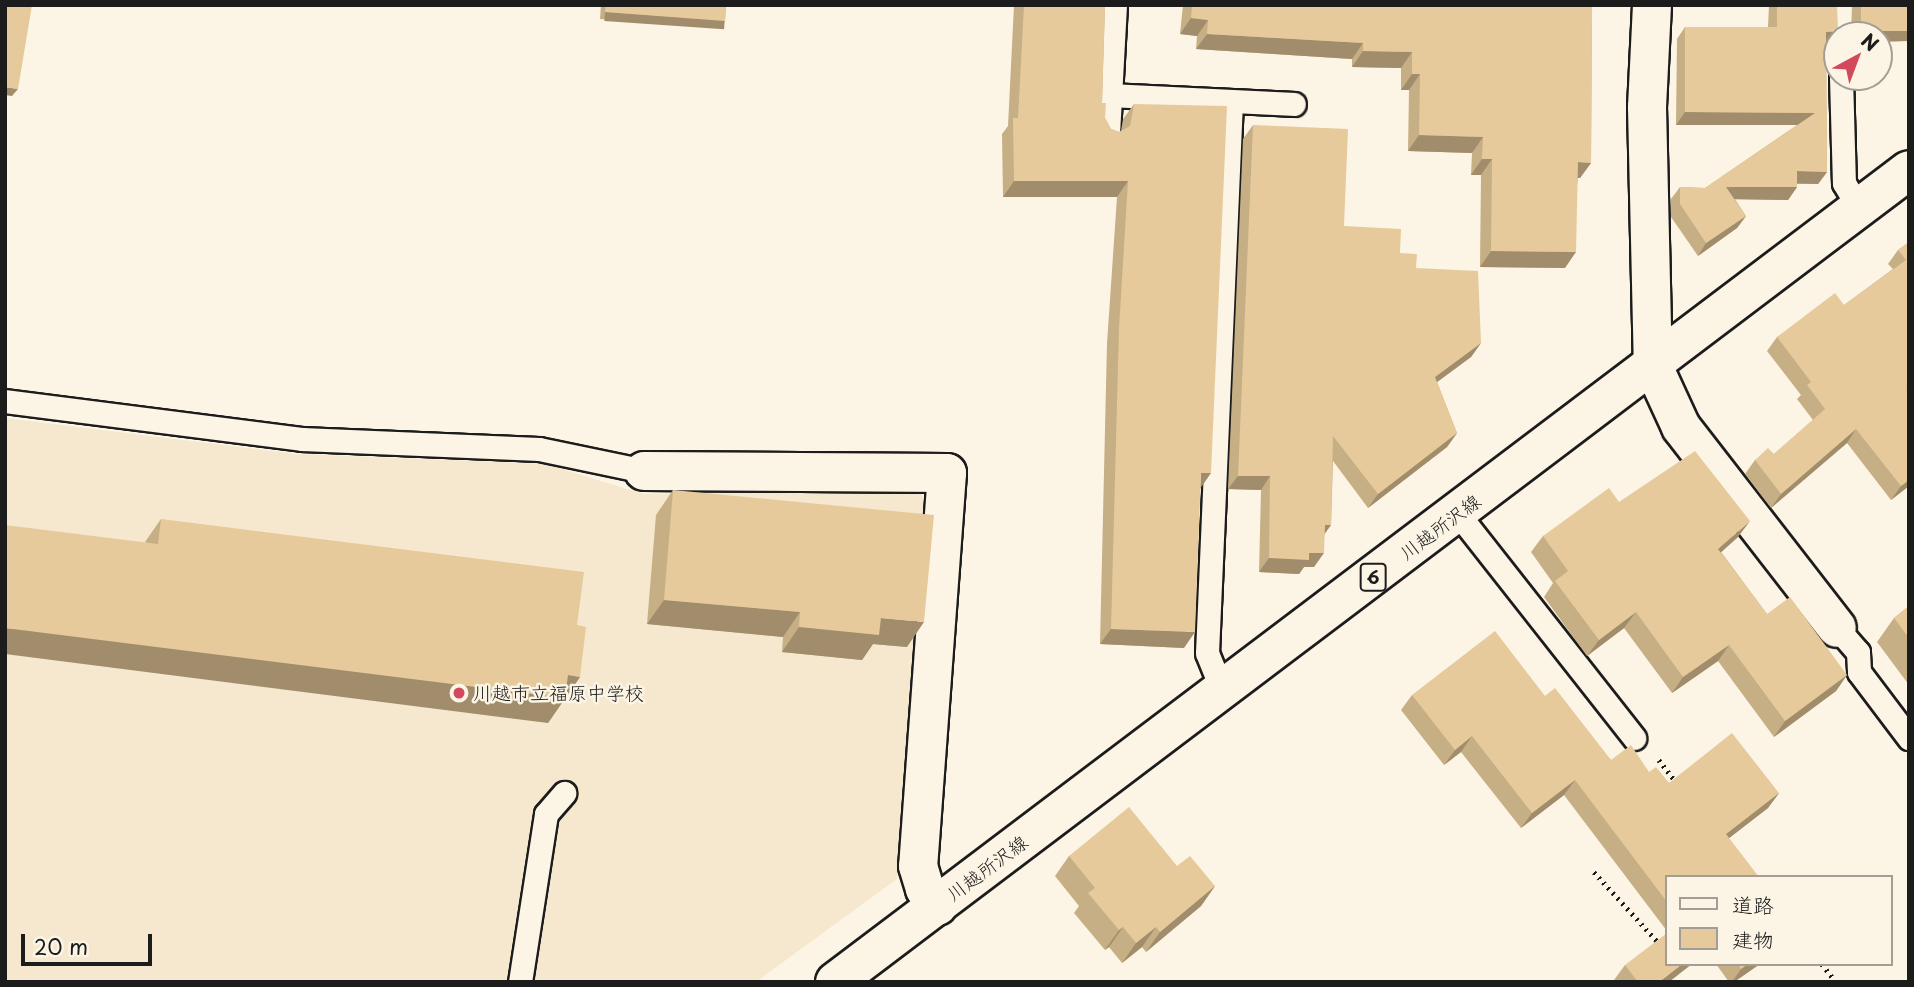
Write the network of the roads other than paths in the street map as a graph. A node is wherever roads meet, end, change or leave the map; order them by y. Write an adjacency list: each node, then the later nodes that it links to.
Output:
1 (1115, 5): 4 (lane)
2 (1652, 5): 10 (street)
3 (1841, 91): 9 (lane)
4 (1110, 94): 5 (lane); 7 (lane)
5 (1231, 102): 6 (lane); 15 (lane)
6 (1294, 104)
7 (1108, 134)
8 (1909, 170): 9 (street, 川越所沢線 / 6)
9 (1859, 208): 10 (street, 川越所沢線 / 6)
10 (1653, 366): 13 (street, 川越所沢線 / 6); 14 (street)
11 (5, 401): 12 (lane)
12 (644, 471): 19 (street)
13 (1458, 514): 15 (street, 川越所沢線 / 6); 16 (lane)
14 (1838, 628): 17 (lane)
15 (1222, 690): 19 (street, 川越所沢線 / 6)
16 (1634, 738)
17 (1909, 738)
18 (564, 793): 20 (lane)
19 (938, 906): 21 (street, 川越所沢線 / 6)
20 (520, 982)
21 (835, 982)

